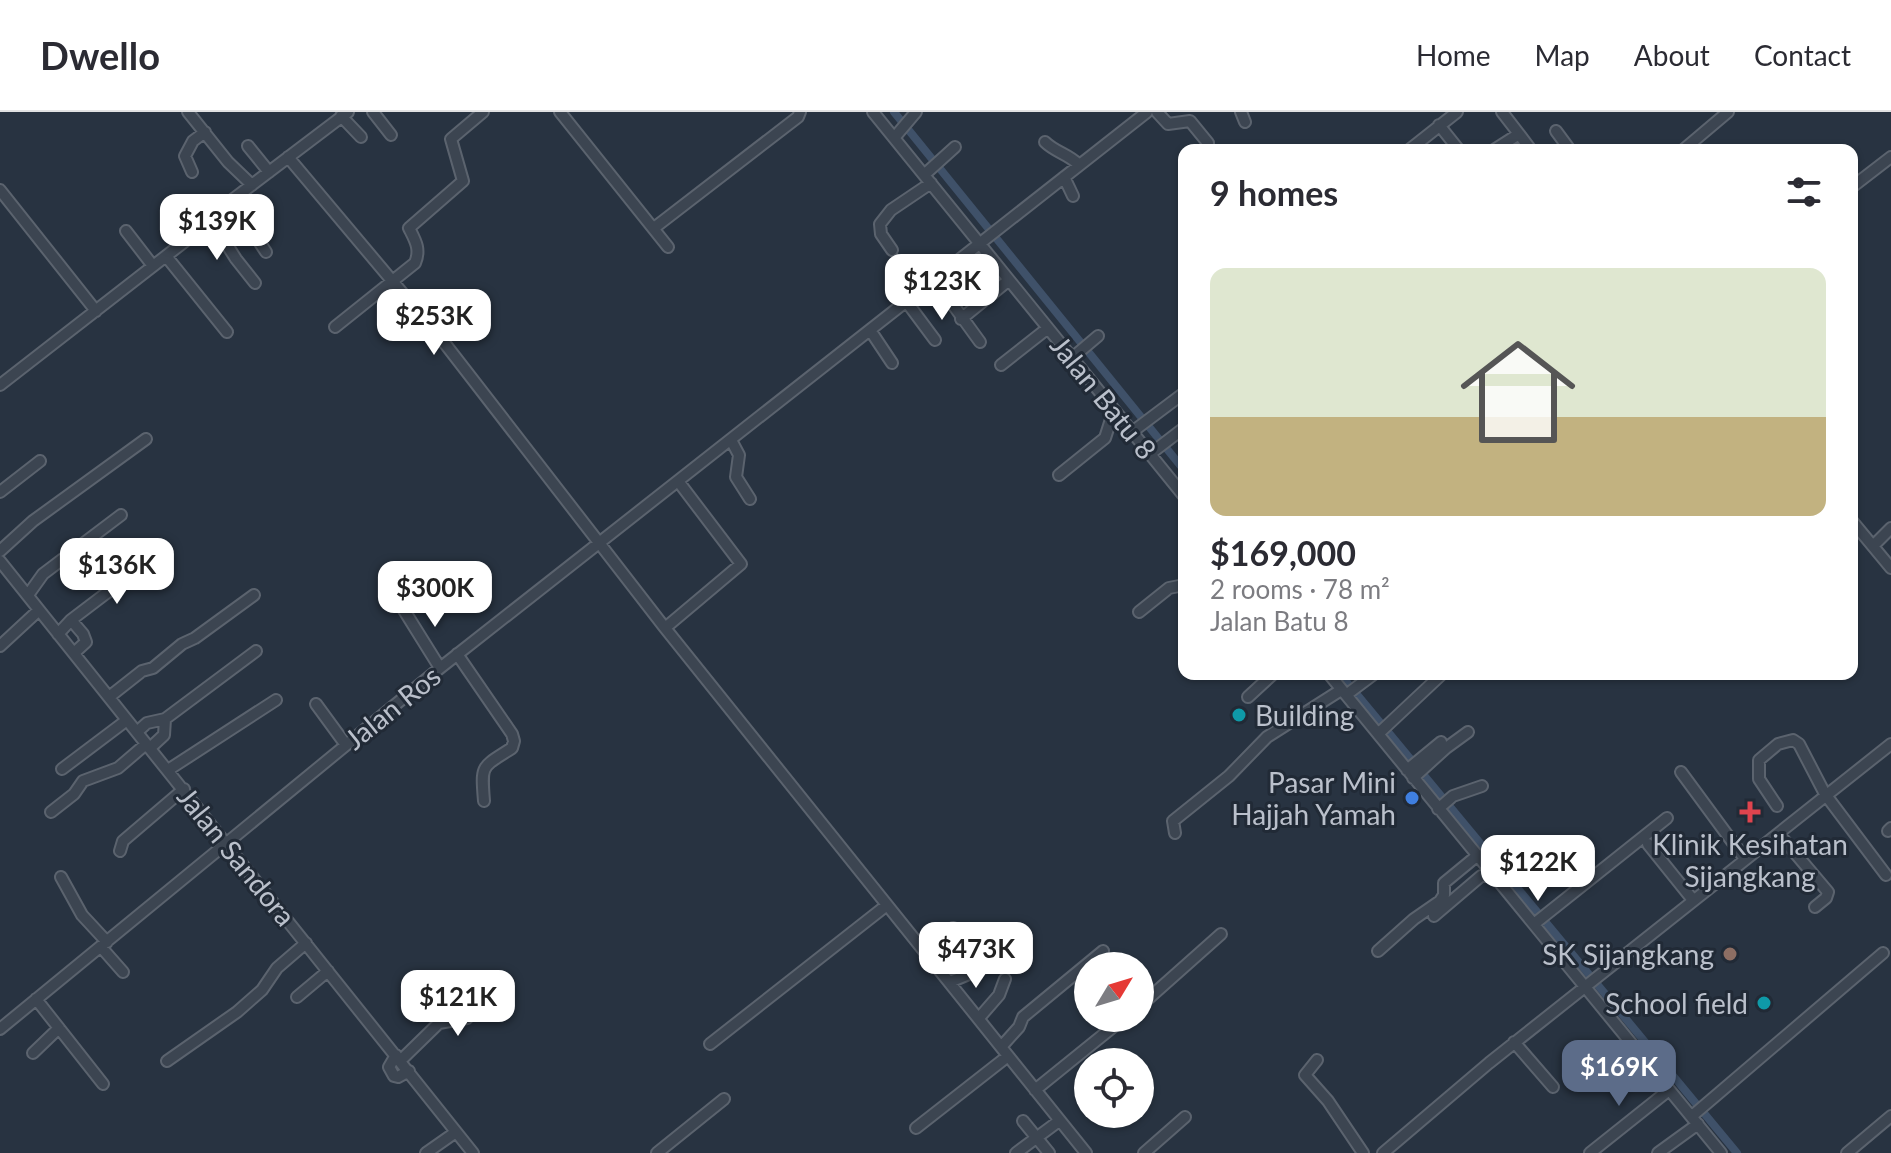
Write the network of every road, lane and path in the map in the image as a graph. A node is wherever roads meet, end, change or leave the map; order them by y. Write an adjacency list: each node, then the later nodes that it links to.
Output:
1 (188, 112): 16 (street)
2 (373, 112): 18 (street)
3 (483, 112): 53 (street)
4 (560, 112): 45 (street)
5 (800, 112): 45 (street)
6 (873, 112): 19 (street, Jalan Batu 8)
7 (1147, 112): 33 (street, Jalan Ros)
8 (1157, 112): 22 (street)
9 (1457, 112): 14 (street)
10 (1502, 112): 17 (street)
11 (1728, 112): 28 (street)
12 (344, 114): 20 (street); 31 (street)
13 (913, 116): 19 (street)
14 (1439, 125): 23 (street); 24 (street)
15 (1556, 131): 27 (street)
16 (205, 132): 34 (street); 39 (street)
17 (1519, 134): 25 (street); 26 (street)
18 (391, 135)
19 (897, 135): 36 (street, Jalan Batu 8)
20 (361, 137)
21 (1045, 142): 33 (street)
22 (1208, 143)
23 (1416, 144)
24 (1454, 144)
25 (1503, 144)
26 (1526, 144)
27 (1566, 144)
28 (1690, 144)
29 (248, 146): 35 (street)
30 (955, 147): 36 (street)
31 (288, 157): 35 (street); 53 (street)
32 (1891, 157): 38 (street)
33 (1078, 164): 37 (street, Jalan Ros)
34 (192, 172)
35 (269, 172): 39 (street)
36 (928, 176): 47 (street, Jalan Batu 8); 49 (street)
37 (1064, 177): 41 (street); 47 (street, Jalan Ros)
38 (1858, 182)
39 (248, 188): 42 (street); 43 (street)
40 (0, 190): 58 (street)
41 (1073, 196)
42 (232, 200): 44 (street); 50 (street)
43 (253, 202)
44 (210, 218): 51 (street); 56 (street)
45 (654, 228): 48 (street)
46 (126, 231): 52 (street)
47 (981, 241): 54 (street, Jalan Ros); 55 (street, Jalan Batu 8)
48 (668, 247)
49 (892, 250)
50 (266, 252)
51 (166, 256): 52 (street); 63 (street)
52 (153, 266): 58 (street)
53 (393, 280): 60 (street); 87 (street)
54 (935, 280): 57 (street, Jalan Ros); 59 (street)
55 (1009, 280): 59 (street); 61 (street, Jalan Batu 8)
56 (255, 283)
57 (906, 301): 62 (street, Jalan Ros); 64 (street)
58 (96, 311): 70 (street)
59 (961, 319): 66 (street)
60 (335, 327)
61 (1048, 328): 67 (street, Jalan Batu 8); 69 (street)
62 (870, 330): 68 (street); 76 (street, Jalan Ros)
63 (227, 332)
64 (935, 340)
65 (1094, 340): 67 (street)
66 (980, 342)
67 (1075, 355): 72 (street, Jalan Batu 8)
68 (892, 363)
69 (1001, 365)
70 (0, 385)
71 (1178, 397): 73 (street)
72 (1114, 410): 73 (street, Jalan Batu 8); 79 (street)
73 (1135, 429): 77 (street, Jalan Batu 8)
74 (1178, 432): 77 (street)
75 (146, 439): 89 (street)
76 (731, 440): 80 (street, Jalan Ros); 83 (street)
77 (1158, 447): 81 (street, Jalan Batu 8)
78 (40, 461): 82 (street)
79 (1059, 475)
80 (678, 481): 87 (street, Jalan Ros); 100 (street)
81 (1178, 485)
82 (0, 492)
83 (750, 499)
84 (121, 515): 94 (street)
85 (1858, 528): 88 (street)
86 (1891, 528): 88 (street)
87 (598, 543): 100 (street); 105 (street, Jalan Ros)
88 (1873, 546): 92 (street)
89 (0, 551)
90 (0, 561): 94 (street, Jalan Sandora)
91 (142, 566): 99 (street)
92 (1891, 568)
93 (1178, 586): 98 (street)
94 (28, 595): 97 (street, Jalan Sandora)
95 (254, 595): 112 (street)
96 (402, 607): 106 (street)
97 (39, 610): 101 (street, Jalan Sandora); 102 (street)
98 (1139, 612)
99 (71, 620): 101 (street); 104 (street)
100 (665, 628): 147 (street)
101 (58, 634): 104 (street, Jalan Sandora)
102 (0, 646)
103 (256, 651): 116 (street)
104 (74, 653): 112 (street, Jalan Sandora)
105 (457, 654): 106 (street, Jalan Ros); 131 (street)
106 (440, 668): 122 (street, Jalan Ros)
107 (1266, 680): 113 (street)
108 (1336, 680): 111 (street)
109 (1365, 680): 111 (street)
110 (1427, 680): 119 (street)
111 (1349, 690): 119 (street); 136 (street)
112 (109, 697): 117 (street, Jalan Sandora)
113 (1248, 697)
114 (276, 700): 125 (street)
115 (316, 704): 122 (street)
116 (165, 719): 118 (street); 123 (street)
117 (127, 720): 118 (street, Jalan Sandora); 124 (street)
118 (138, 731): 123 (street, Jalan Sandora)
119 (1380, 732): 126 (street)
120 (1468, 732): 126 (street)
121 (1891, 744): 130 (street)
122 (346, 745): 138 (street, Jalan Ros)
123 (148, 746): 125 (street, Jalan Sandora); 134 (street)
124 (62, 769)
125 (168, 770): 129 (street, Jalan Sandora)
126 (1415, 770): 132 (street)
127 (1681, 772): 142 (street)
128 (1482, 786): 132 (street)
129 (184, 789): 138 (street, Jalan Sandora); 140 (street)
130 (1825, 794): 133 (street); 137 (street); 143 (street)
131 (484, 801)
132 (1444, 804): 141 (street)
133 (1777, 806)
134 (51, 812)
135 (1667, 818): 150 (street)
136 (1175, 833)
137 (1779, 834): 142 (street); 148 (street)
138 (226, 843): 153 (street, Jalan Sandora); 154 (street, Jalan Ros)
139 (1648, 844): 146 (street)
140 (120, 851)
141 (1478, 855): 144 (street); 157 (street)
142 (1745, 859): 146 (street)
143 (1886, 875)
144 (1494, 876): 149 (street); 150 (street)
145 (61, 877): 154 (street)
146 (1693, 900): 164 (street)
147 (887, 905): 155 (street); 174 (street)
148 (1815, 907)
149 (1434, 916)
150 (1534, 924): 164 (street)
151 (953, 928): 155 (street)
152 (1221, 934): 166 (street)
153 (306, 943): 160 (street, Jalan Sandora); 179 (street)
154 (104, 944): 161 (street); 168 (street, Jalan Ros)
155 (924, 950): 163 (street)
156 (1103, 951): 175 (street)
157 (1378, 951)
158 (1883, 953): 185 (street)
159 (988, 966): 163 (street)
160 (328, 971): 167 (street); 177 (street, Jalan Sandora)
161 (123, 972)
162 (1005, 979): 169 (street)
163 (950, 982): 169 (street)
164 (1588, 985): 173 (street); 183 (street)
165 (489, 991): 177 (street)
166 (1154, 994)
167 (297, 997)
168 (36, 999): 170 (street); 171 (street, Jalan Ros)
169 (979, 1018): 175 (street)
170 (59, 1028): 176 (street); 180 (street)
171 (0, 1029)
172 (1107, 1032): 182 (street)
173 (1514, 1042): 181 (street); 201 (street)
174 (710, 1044)
175 (1005, 1051): 182 (street); 190 (street)
176 (33, 1053)
177 (398, 1058): 191 (street, Jalan Sandora)
178 (1317, 1060): 200 (street)
179 (167, 1061)
180 (103, 1084)
181 (1553, 1087)
182 (1035, 1090): 189 (street)
183 (1669, 1090): 185 (street); 202 (street)
184 (724, 1099): 195 (street)
185 (1697, 1115): 203 (street); 204 (street)
186 (1891, 1116): 205 (street)
187 (1185, 1117): 199 (street)
188 (1023, 1121): 192 (street)
189 (1059, 1121): 192 (street); 198 (street)
190 (916, 1128)
191 (456, 1132): 193 (street); 194 (street)
192 (1036, 1138): 196 (street); 197 (street)
193 (426, 1153)
194 (473, 1153)
195 (657, 1153)
196 (1016, 1153)
197 (1049, 1153)
198 (1086, 1153)
199 (1144, 1153)
200 (1363, 1153)
201 (1383, 1153)
202 (1590, 1153)
203 (1658, 1153)
204 (1721, 1153)
205 (1847, 1153)

